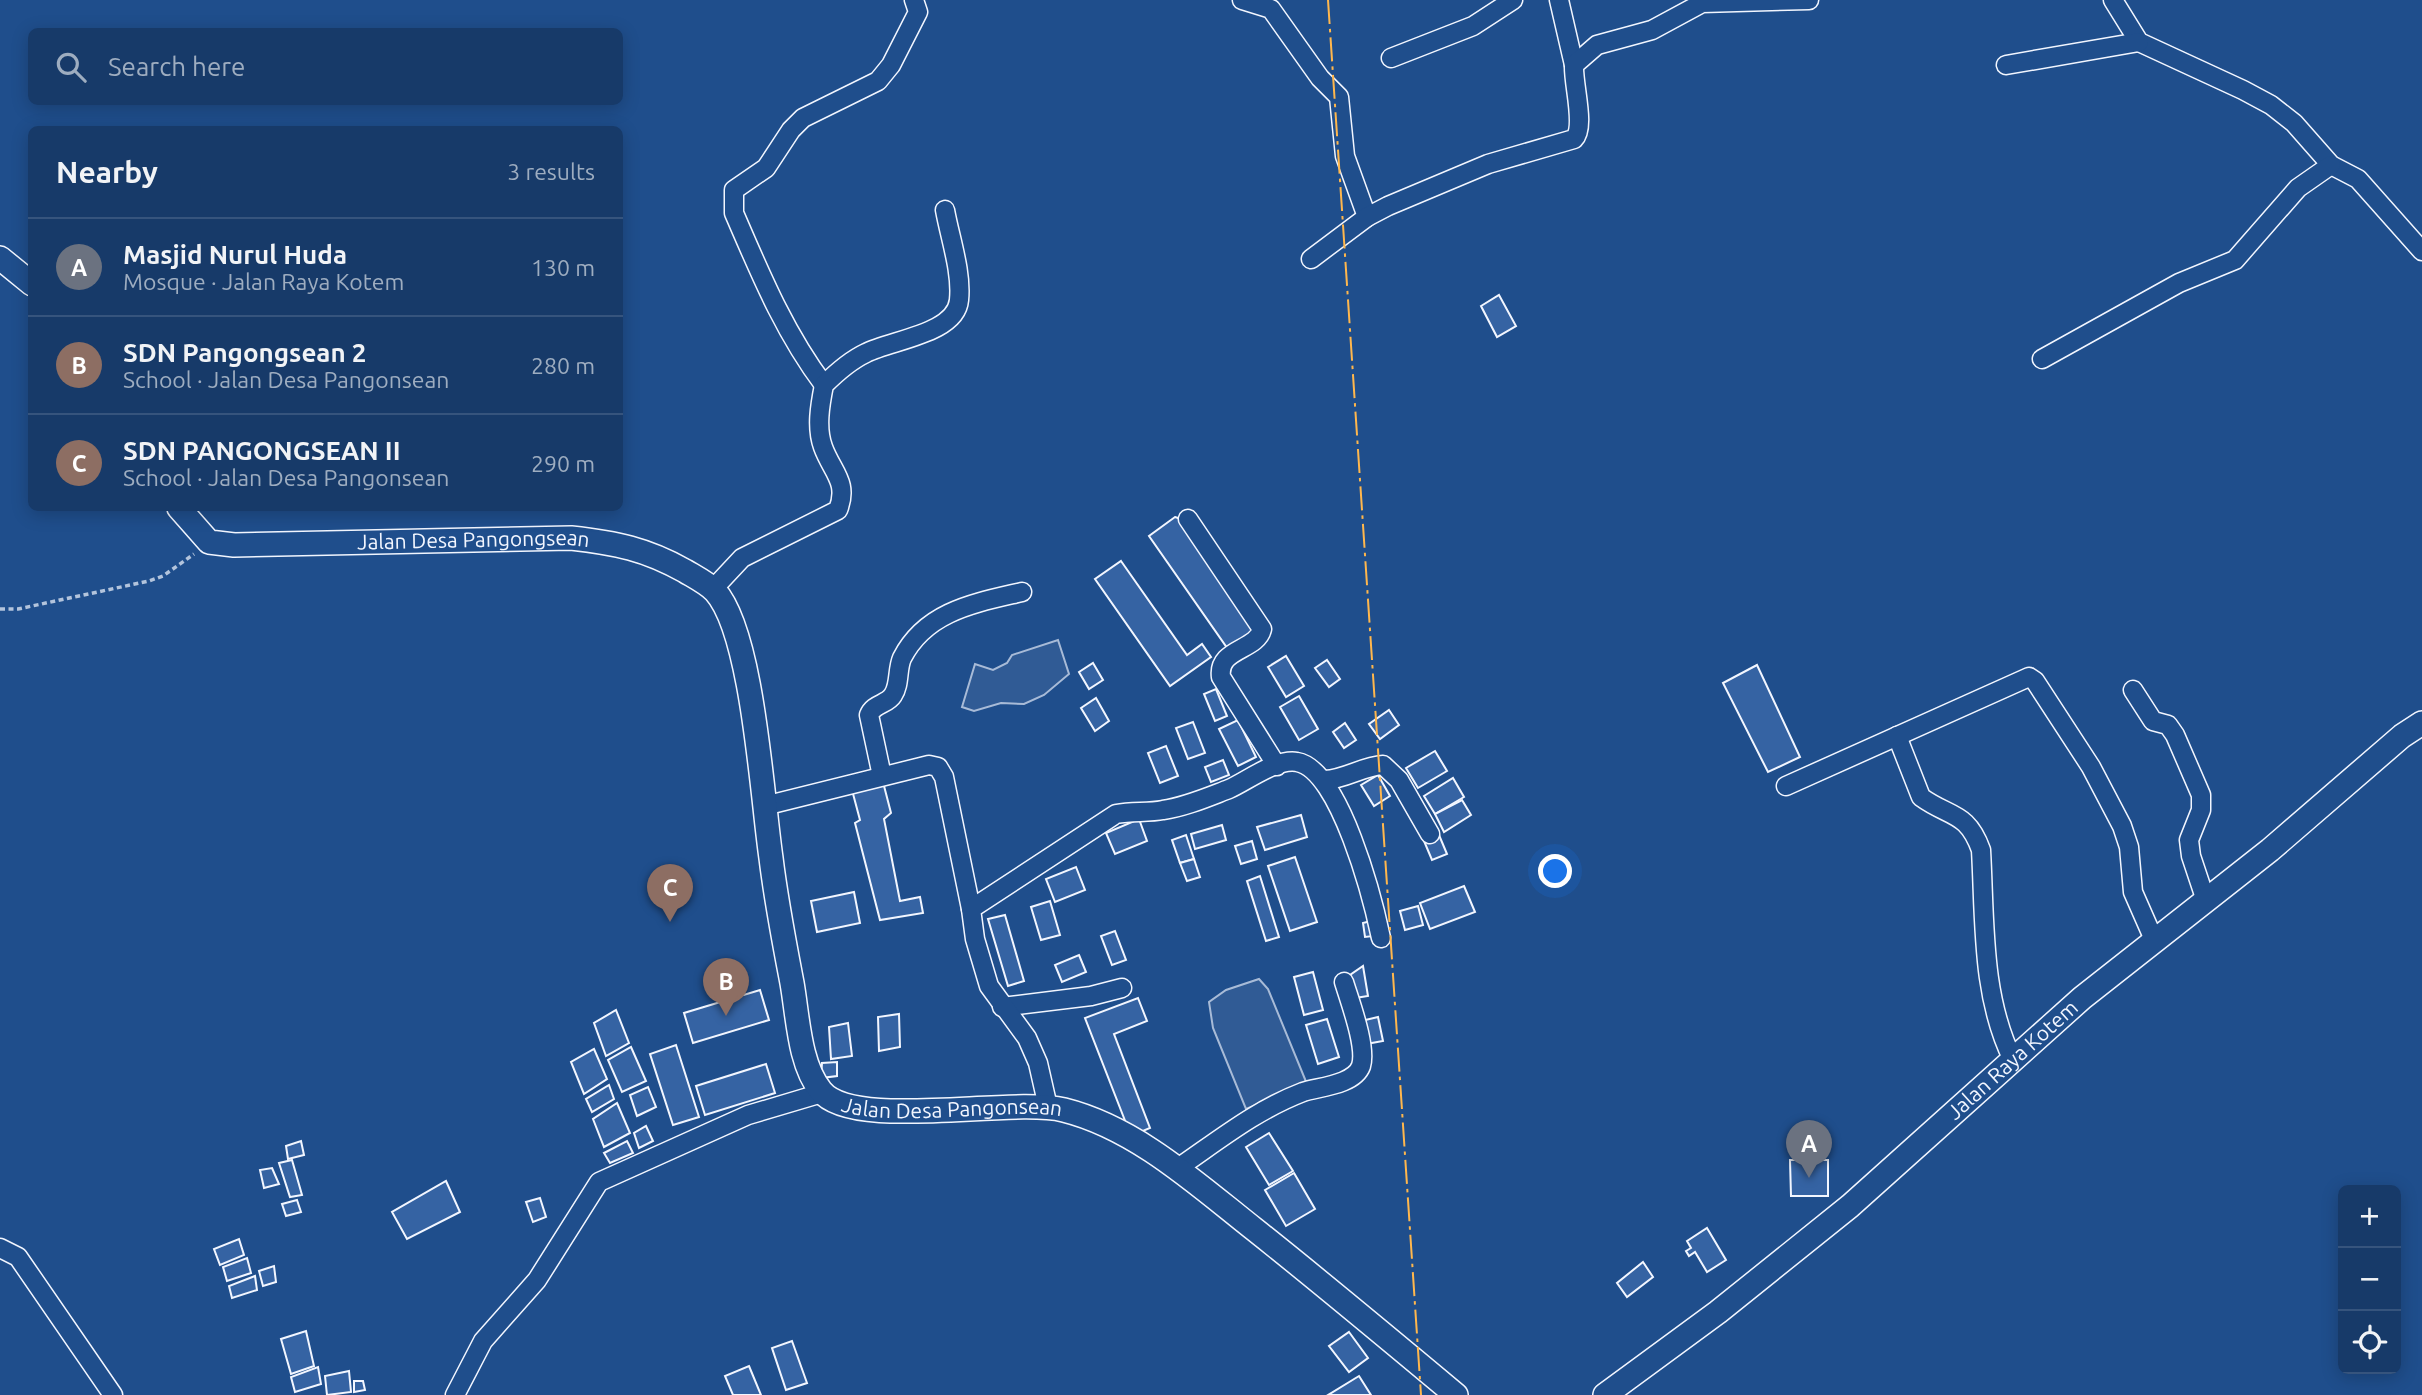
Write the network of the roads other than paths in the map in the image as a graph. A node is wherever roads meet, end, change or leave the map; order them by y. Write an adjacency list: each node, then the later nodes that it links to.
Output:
1 (914, 0): 19 (street)
2 (1242, 0): 13 (street)
3 (1513, 0): 8 (street)
4 (1559, 0): 9 (street)
5 (1809, 0): 9 (street)
6 (2113, 0): 7 (street)
7 (2139, 42): 10 (street); 11 (street)
8 (1391, 58)
9 (1574, 65): 13 (street)
10 (2006, 65)
11 (2331, 165): 14 (street); 18 (street)
12 (946, 210): 19 (street)
13 (1367, 217): 16 (street)
14 (2422, 251)
15 (0, 258): 17 (street)
16 (1311, 259)
17 (28, 281)
18 (2042, 359)
19 (824, 385): 22 (street)
20 (182, 511): 22 (street, Jalan Desa Pangongsean)
21 (1188, 519): 28 (street)
22 (713, 589): 24 (street, Jalan Desa Pangongsean)
23 (1022, 592): 29 (street)
24 (738, 639): 32 (street, Jalan Desa Pangonsean)
25 (2133, 690): 34 (street)
26 (2422, 723): 34 (street, Jalan Raya Kotem)
27 (1897, 736): 31 (street); 37 (street); 41 (street)
28 (1277, 766): 30 (street); 35 (street)
29 (882, 776): 32 (street); 35 (street)
30 (1325, 780): 33 (street); 36 (street)
31 (1786, 786)
32 (764, 806): 42 (street, Jalan Desa Pangonsean)
33 (1430, 834)
34 (2206, 901): 37 (street, Jalan Raya Kotem)
35 (971, 909): 40 (street)
36 (1381, 938)
37 (2155, 942): 41 (street, Jalan Raya Kotem)
38 (1344, 982): 44 (street)
39 (1122, 988): 40 (street)
40 (1002, 1007): 43 (street)
41 (2012, 1060): 49 (street, Jalan Raya Kotem)
42 (822, 1093): 43 (street, Jalan Desa Pangonsean); 47 (street)
43 (1048, 1107): 44 (street, Jalan Desa Pangonsean)
44 (1178, 1168): 48 (street, Jalan Desa Pangonsean)
45 (0, 1248): 46 (street)
46 (113, 1395)
47 (455, 1395)
48 (1456, 1395)
49 (1605, 1395)

